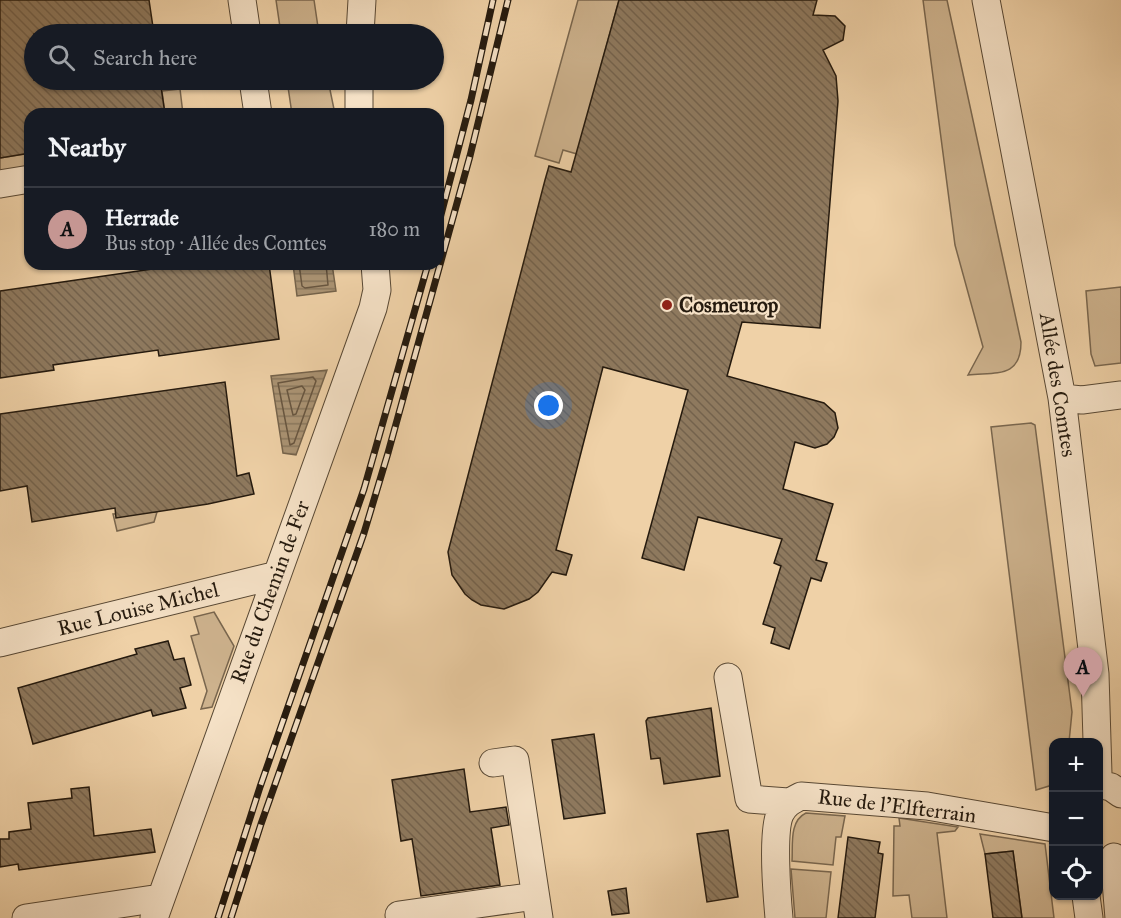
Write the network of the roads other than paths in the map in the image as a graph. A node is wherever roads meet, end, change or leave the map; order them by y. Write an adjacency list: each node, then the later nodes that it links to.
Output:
1 (242, 0): 4 (street)
2 (362, 0): 5 (street)
3 (986, 0): 14 (street, Allée des Comtes)
4 (246, 24)
5 (361, 24)
6 (254, 90): 8 (street)
7 (359, 90): 9 (street)
8 (257, 108)
9 (359, 108)
10 (24, 181): 11 (street)
11 (0, 184)
12 (375, 270): 15 (street, Rue du Chemin de Fer)
13 (1121, 395): 14 (street)
14 (1062, 398): 18 (street, Allée des Comtes)
15 (277, 575): 16 (street, Rue Louise Michel); 27 (street, Rue du Chemin de Fer)
16 (0, 643)
17 (728, 677): 22 (street)
18 (1097, 738)
19 (493, 763): 26 (street)
20 (1103, 785): 21 (street)
21 (1121, 794)
22 (788, 802): 23 (street, Rue de l'Elfterrain); 30 (street, Rue de l'Elfterrain)
23 (1049, 827)
24 (1111, 856): 32 (street)
25 (1087, 900): 31 (street)
26 (537, 907): 28 (street)
27 (157, 908): 29 (street)
28 (399, 915)
29 (26, 918)
30 (779, 918)
31 (1089, 918)
32 (1119, 918)

